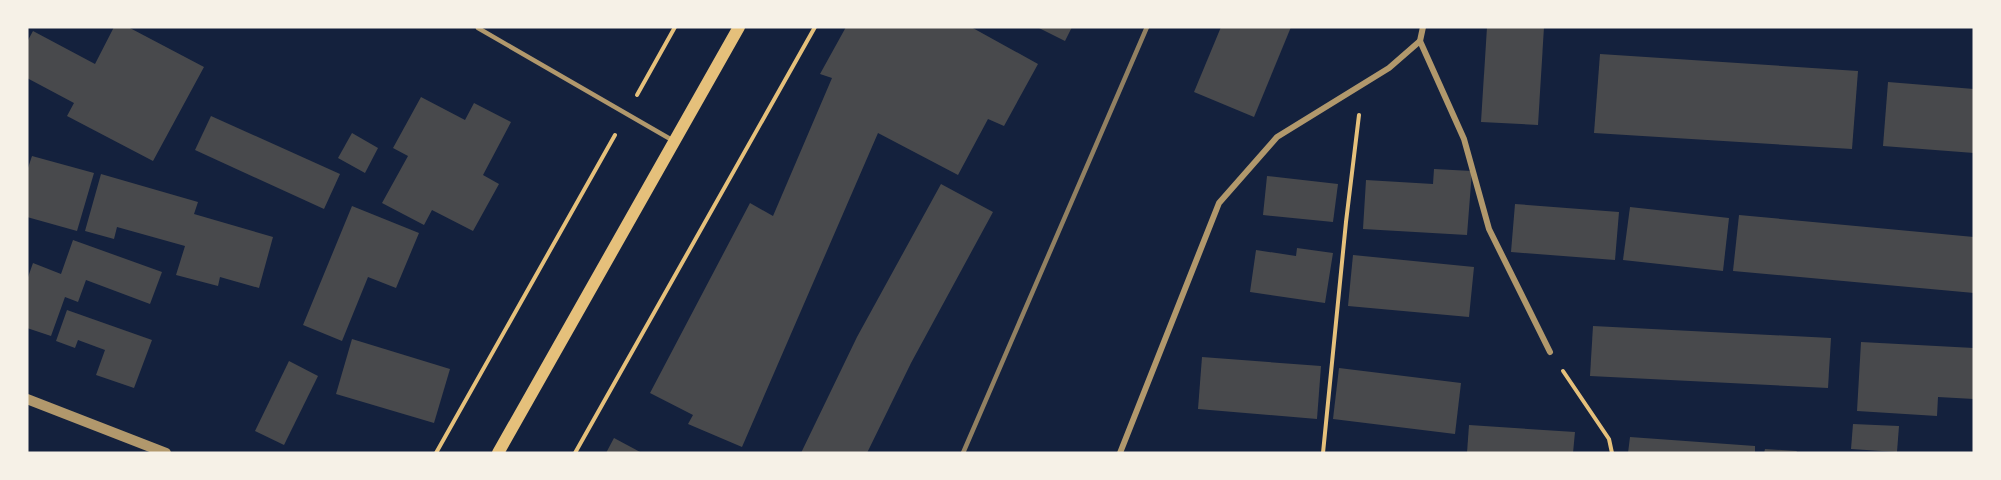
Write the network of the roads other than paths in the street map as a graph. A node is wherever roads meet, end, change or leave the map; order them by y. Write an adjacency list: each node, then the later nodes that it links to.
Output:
1 (478, 27): 5 (lane)
2 (739, 27): 5 (main road)
3 (1423, 27): 4 (street)
4 (1420, 41): 6 (street); 10 (street)
5 (675, 141): 9 (main road)
6 (1551, 352)
7 (27, 399): 8 (street)
8 (166, 453)
9 (498, 453)
10 (1120, 453)

